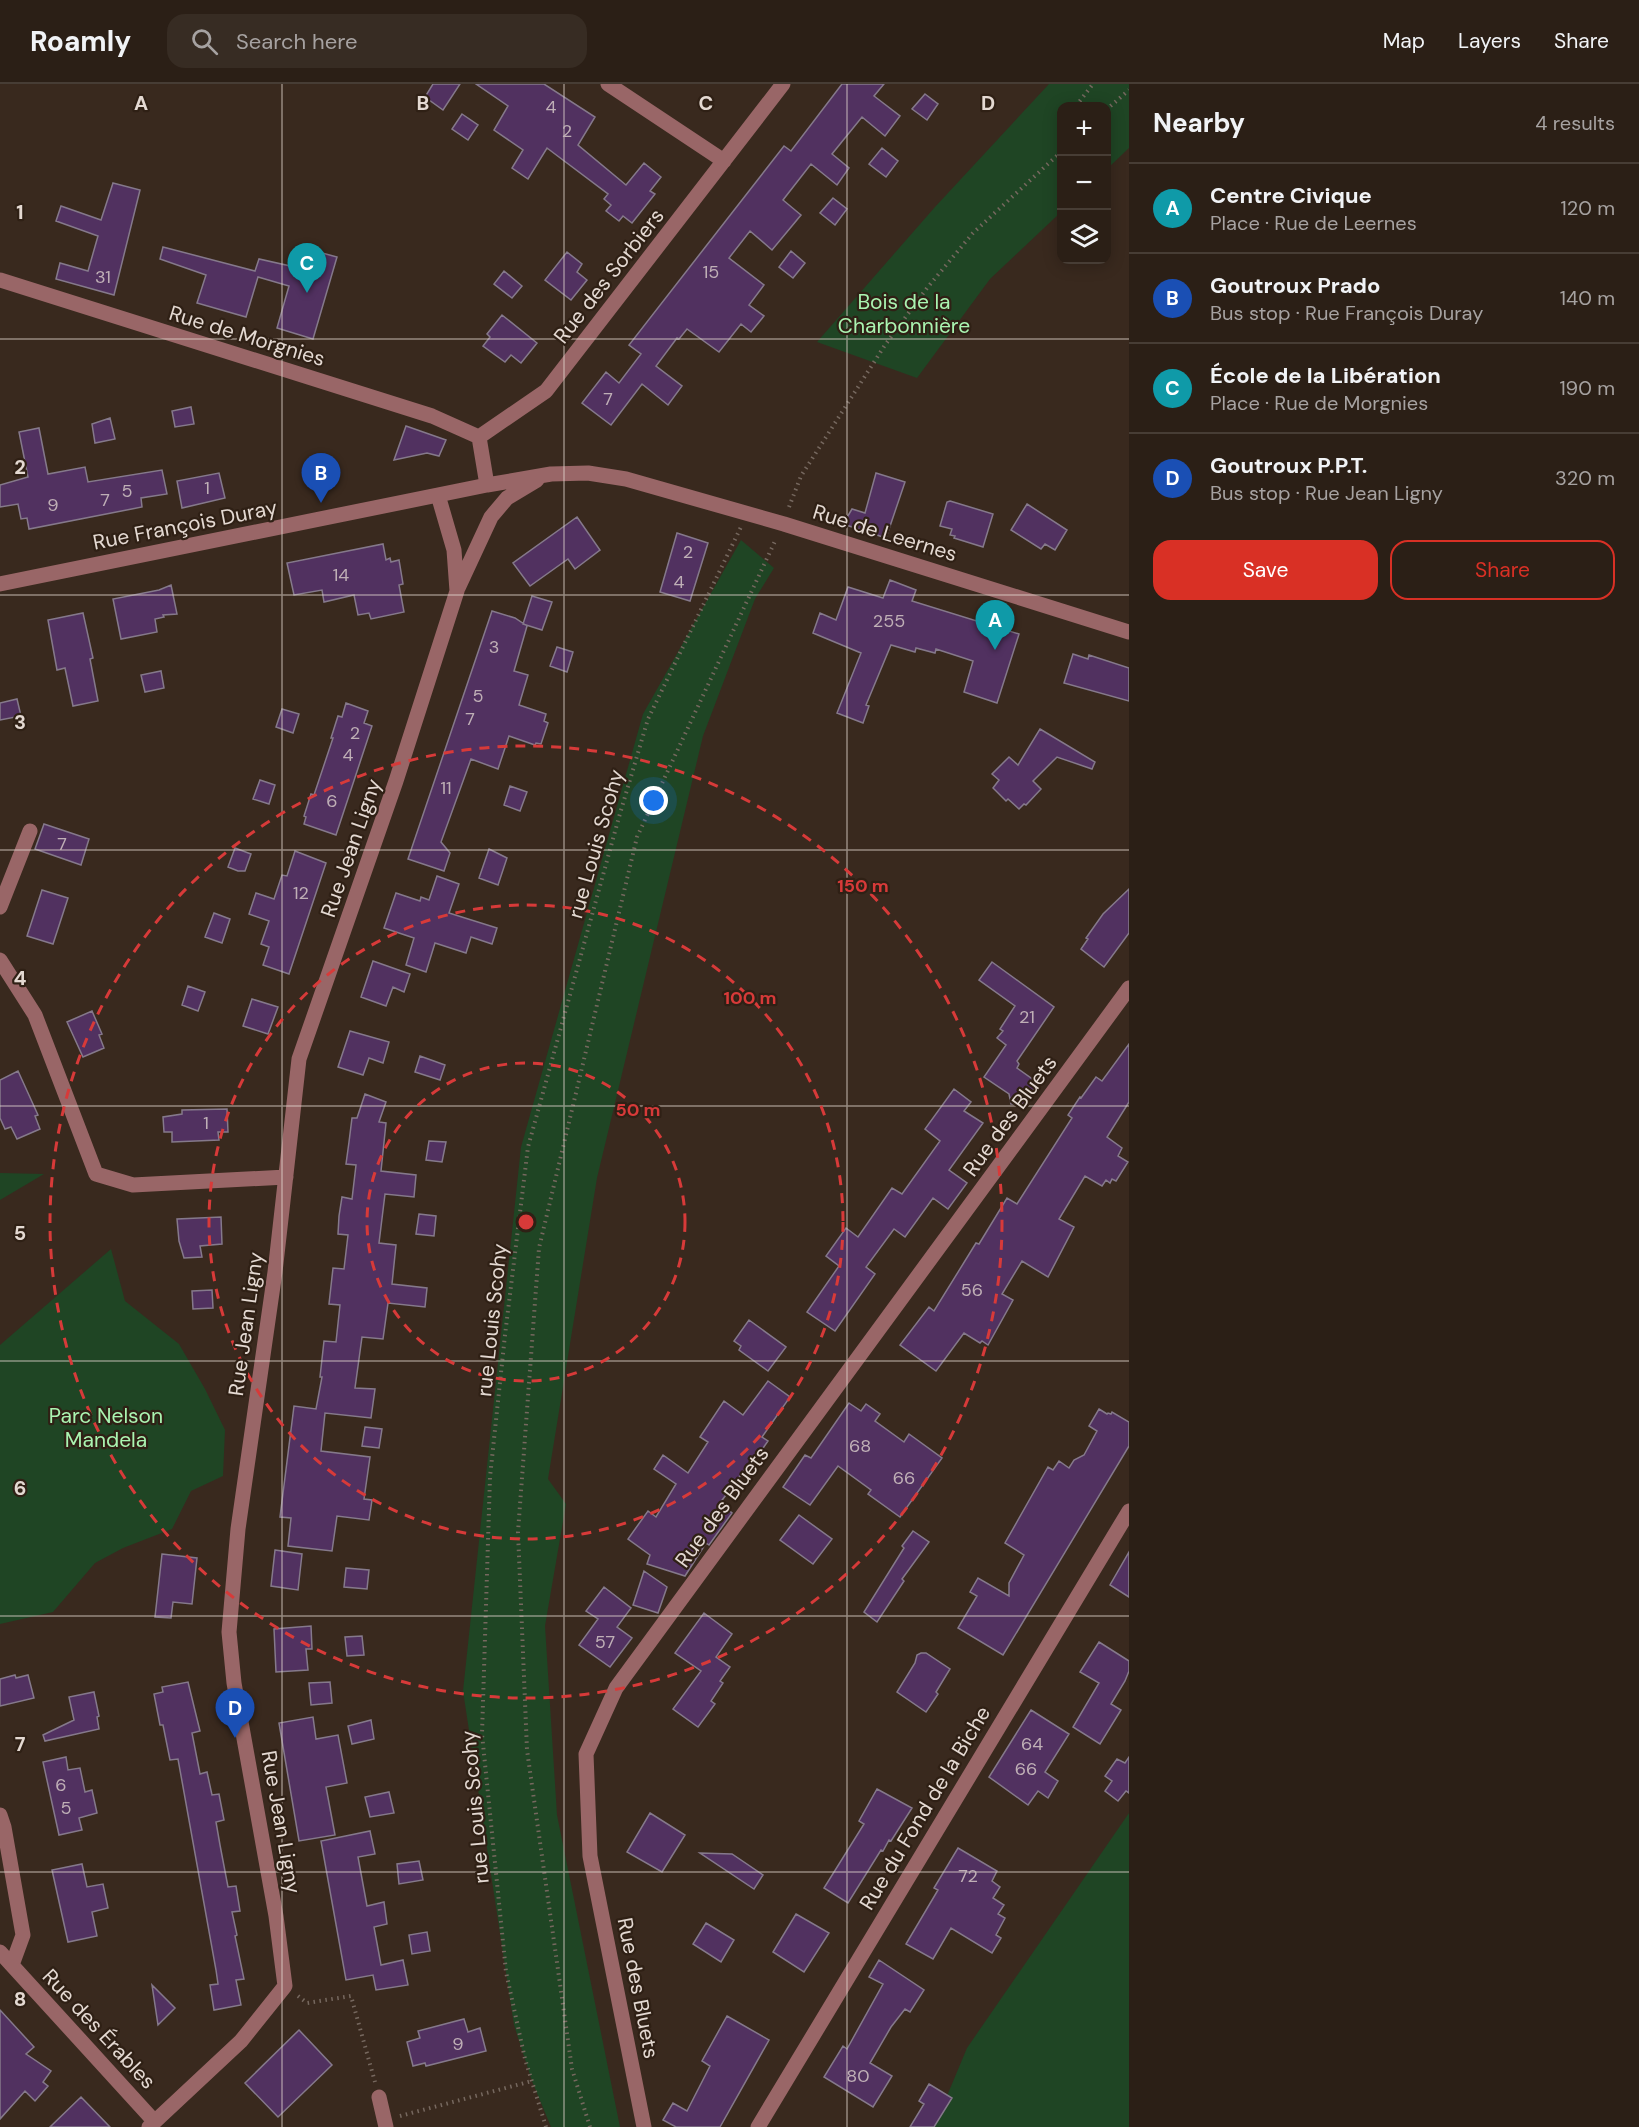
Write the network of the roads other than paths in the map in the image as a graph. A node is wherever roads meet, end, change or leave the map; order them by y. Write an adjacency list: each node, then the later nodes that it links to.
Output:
1 (609, 84): 3 (street)
2 (783, 84): 3 (street, Rue des Sorbiers)
3 (724, 161): 5 (street, Rue des Sorbiers)
4 (0, 280): 5 (street, Rue de Morgnies)
5 (479, 437): 8 (street)
6 (551, 474): 7 (street, Rue François Duray); 8 (street, Rue François Duray); 11 (street)
7 (626, 479): 12 (street, Rue de Leernes)
8 (488, 485): 9 (street, Rue François Duray)
9 (438, 495): 10 (street, Rue François Duray); 11 (street, Rue Jean Ligny)
10 (0, 584)
11 (457, 591): 17 (street, Rue Jean Ligny)
12 (1129, 632)
13 (30, 831): 14 (street)
14 (0, 907)
15 (0, 960): 17 (street)
16 (1129, 988): 25 (street, Rue des Bluets)
17 (286, 1177): 23 (street, Rue Jean Ligny)
18 (1129, 1511): 26 (street, Rue du Fond de la Biche)
19 (0, 1815): 21 (street, Rue des Érables)
20 (0, 1952): 21 (street, Rue des Érables)
21 (12, 1965): 23 (street, Rue des Érables)
22 (379, 2097): 24 (street)
23 (151, 2124)
24 (386, 2124)
25 (644, 2127)
26 (758, 2127)

